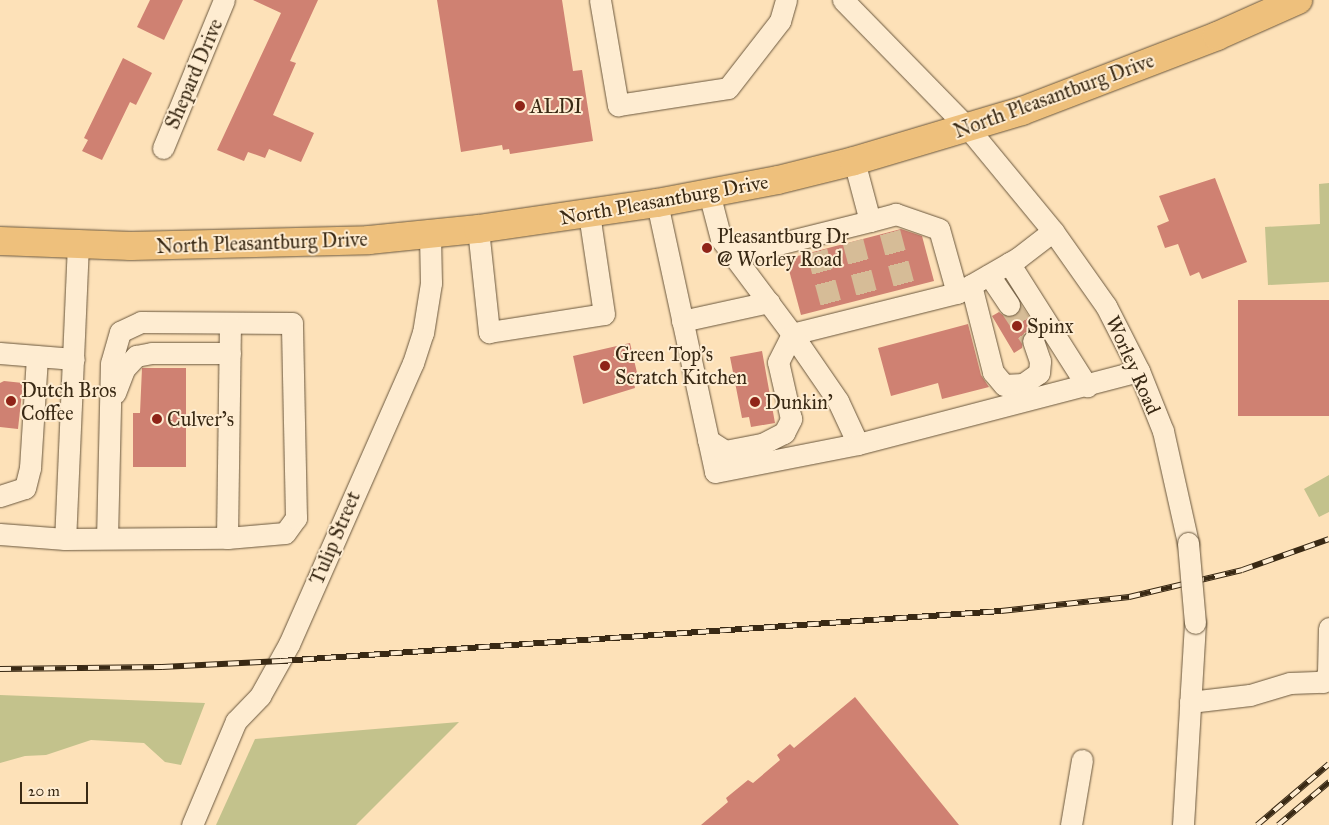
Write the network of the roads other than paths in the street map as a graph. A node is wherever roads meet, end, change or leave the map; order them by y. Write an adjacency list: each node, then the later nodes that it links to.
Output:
1 (224, 0): 7 (street, Shepard Drive)
2 (600, 0): 3 (street)
3 (786, 0)
4 (842, 0): 6 (street, Worley Road)
5 (1298, 0): 6 (main road, North Pleasantburg Drive)
6 (968, 128): 8 (main road, North Pleasantburg Drive); 14 (street, Worley Road)
7 (163, 148)
8 (854, 162): 9 (main road, North Pleasantburg Drive); 12 (street)
9 (709, 194): 10 (main road, North Pleasantburg Drive); 18 (street)
10 (657, 203): 11 (main road, North Pleasantburg Drive); 23 (street)
11 (589, 214): 13 (main road, North Pleasantburg Drive); 13 (street)
12 (882, 223): 18 (street); 20 (street)
13 (478, 229): 15 (main road, North Pleasantburg Drive)
14 (1053, 231): 19 (street); 31 (street, Worley Road)
15 (430, 234): 17 (main road, North Pleasantburg Drive); 47 (street, Tulip Street)
16 (0, 241): 17 (main road, North Pleasantburg Drive)
17 (78, 244): 30 (street)
18 (734, 255): 21 (street)
19 (1009, 264): 20 (street); 33 (street)
20 (973, 284): 22 (street); 25 (street); 32 (street)
21 (769, 302): 23 (street); 25 (street)
22 (1009, 306)
23 (682, 320): 36 (street)
24 (230, 325): 28 (street); 34 (street); 41 (street)
25 (792, 334): 36 (street); 37 (street)
26 (1033, 340): 32 (street)
27 (0, 353): 29 (street)
28 (230, 353): 34 (street); 41 (street)
29 (37, 356): 30 (street); 38 (street)
30 (74, 359): 42 (street)
31 (1139, 372): 33 (street); 44 (street, Worley Road, bridge)
32 (1004, 385): 35 (street)
33 (1087, 386): 35 (street)
34 (111, 404): 40 (street)
35 (1011, 407): 37 (street)
36 (708, 440): 37 (street)
37 (858, 444)
38 (0, 496)
39 (0, 534): 42 (street)
40 (107, 538): 41 (street); 42 (street)
41 (226, 538)
42 (65, 539)
43 (1329, 628): 44 (street)
44 (1190, 702): 46 (street, Worley Road)
45 (1082, 760): 48 (street)
46 (1183, 823)
47 (192, 825)
48 (1071, 825)

